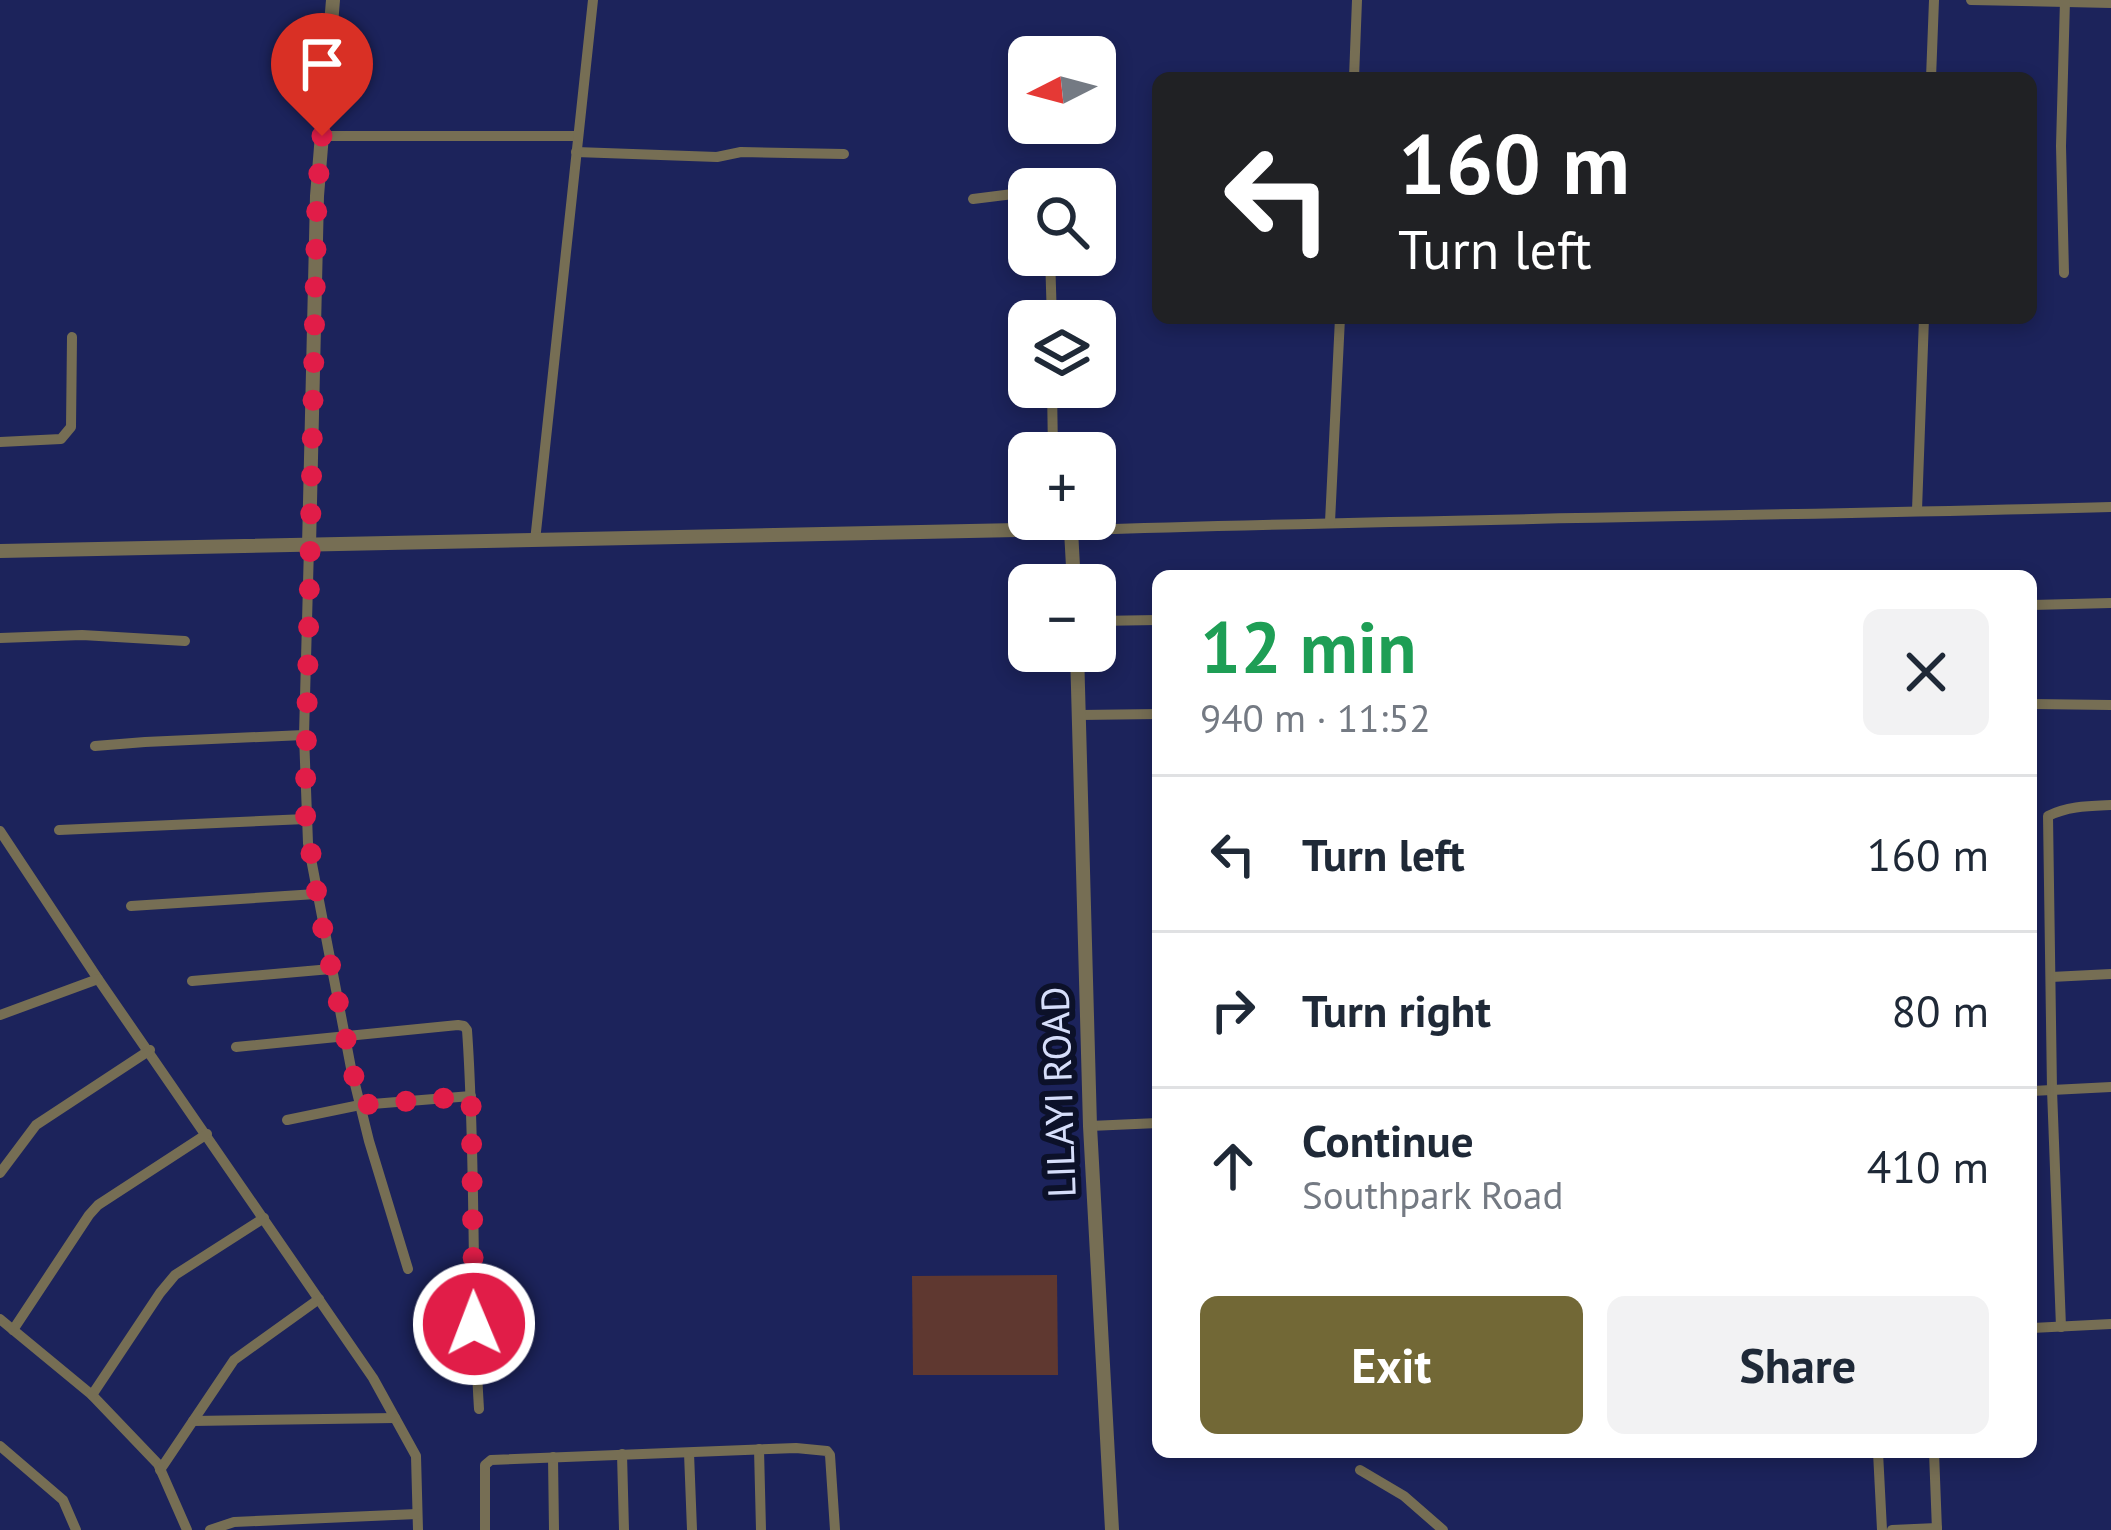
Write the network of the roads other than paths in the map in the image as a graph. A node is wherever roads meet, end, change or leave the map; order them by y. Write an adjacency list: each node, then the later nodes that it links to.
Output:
1 (333, 0): 10 (street)
2 (593, 0): 11 (street)
3 (1357, 0): 8 (street)
4 (1934, 0): 9 (street)
5 (1972, 0): 6 (street)
6 (2065, 1): 7 (street); 16 (street)
7 (2111, 3)
8 (1354, 72)
9 (1931, 72)
10 (322, 136): 11 (street); 27 (street)
11 (578, 136): 12 (street)
12 (576, 152): 13 (street); 26 (street)
13 (844, 154)
14 (1008, 195): 15 (street)
15 (973, 199)
16 (2064, 273)
17 (1340, 324): 23 (street)
18 (1924, 324): 22 (street)
19 (72, 337): 20 (street)
20 (0, 442)
21 (2111, 507): 22 (street)
22 (1917, 510): 23 (street)
23 (1330, 522): 24 (street)
24 (1116, 529)
25 (1008, 531): 26 (street)
26 (535, 541): 27 (street)
27 (309, 546): 28 (street); 40 (street)
28 (0, 551)
29 (2111, 603): 30 (street)
30 (2037, 605)
31 (1116, 620): 32 (street)
32 (1152, 620)
33 (0, 638): 34 (street)
34 (185, 641)
35 (1078, 672): 39 (street, LILAYI ROAD)
36 (2037, 704): 37 (street)
37 (2111, 705)
38 (1152, 714): 39 (street)
39 (1080, 716): 64 (street, LILAYI ROAD)
40 (304, 735): 41 (street); 43 (street)
41 (95, 746)
42 (2111, 805): 50 (street)
43 (306, 819): 44 (street); 46 (street)
44 (59, 830)
45 (0, 831): 51 (street)
46 (316, 894): 47 (street); 48 (street)
47 (131, 906)
48 (331, 969): 52 (street); 54 (street)
49 (2111, 974): 50 (street)
50 (2050, 977): 58 (street)
51 (98, 979): 53 (street); 56 (street)
52 (193, 981)
53 (0, 1015)
54 (344, 1036): 55 (street); 60 (street); 61 (street)
55 (236, 1047)
56 (149, 1050): 65 (street); 66 (street)
57 (2111, 1088): 58 (street)
58 (2052, 1090): 59 (street); 72 (street)
59 (2037, 1091)
60 (471, 1096): 61 (street); 76 (street)
61 (360, 1105): 62 (street); 68 (street)
62 (287, 1120)
63 (1152, 1123): 64 (street)
64 (1090, 1126): 100 (street, LILAYI ROAD)
65 (207, 1134): 67 (street); 74 (street)
66 (0, 1173)
67 (264, 1218): 69 (street); 75 (street)
68 (408, 1269)
69 (319, 1299): 77 (street); 78 (street)
70 (0, 1319): 74 (street)
71 (2111, 1324): 72 (street)
72 (2061, 1327): 73 (street)
73 (2037, 1328)
74 (13, 1330): 75 (street)
75 (92, 1395): 86 (street)
76 (479, 1409)
77 (395, 1418): 78 (street); 88 (street)
78 (193, 1421): 86 (street)
79 (0, 1446): 90 (street)
80 (759, 1449): 81 (street); 98 (street); 99 (street)
81 (689, 1453): 82 (street); 97 (street)
82 (622, 1454): 83 (street); 96 (street)
83 (553, 1457): 94 (street); 95 (street)
84 (1878, 1458): 102 (street)
85 (1934, 1458): 89 (street)
86 (160, 1470): 91 (street)
87 (1360, 1470): 101 (street)
88 (417, 1514): 92 (street); 93 (street)
89 (1937, 1529): 103 (street)
90 (76, 1530)
91 (187, 1530)
92 (210, 1530)
93 (418, 1530)
94 (485, 1530)
95 (554, 1530)
96 (624, 1530)
97 (692, 1530)
98 (761, 1530)
99 (835, 1530)
100 (1112, 1530)
101 (1442, 1530)
102 (1882, 1530)
103 (1892, 1530)

